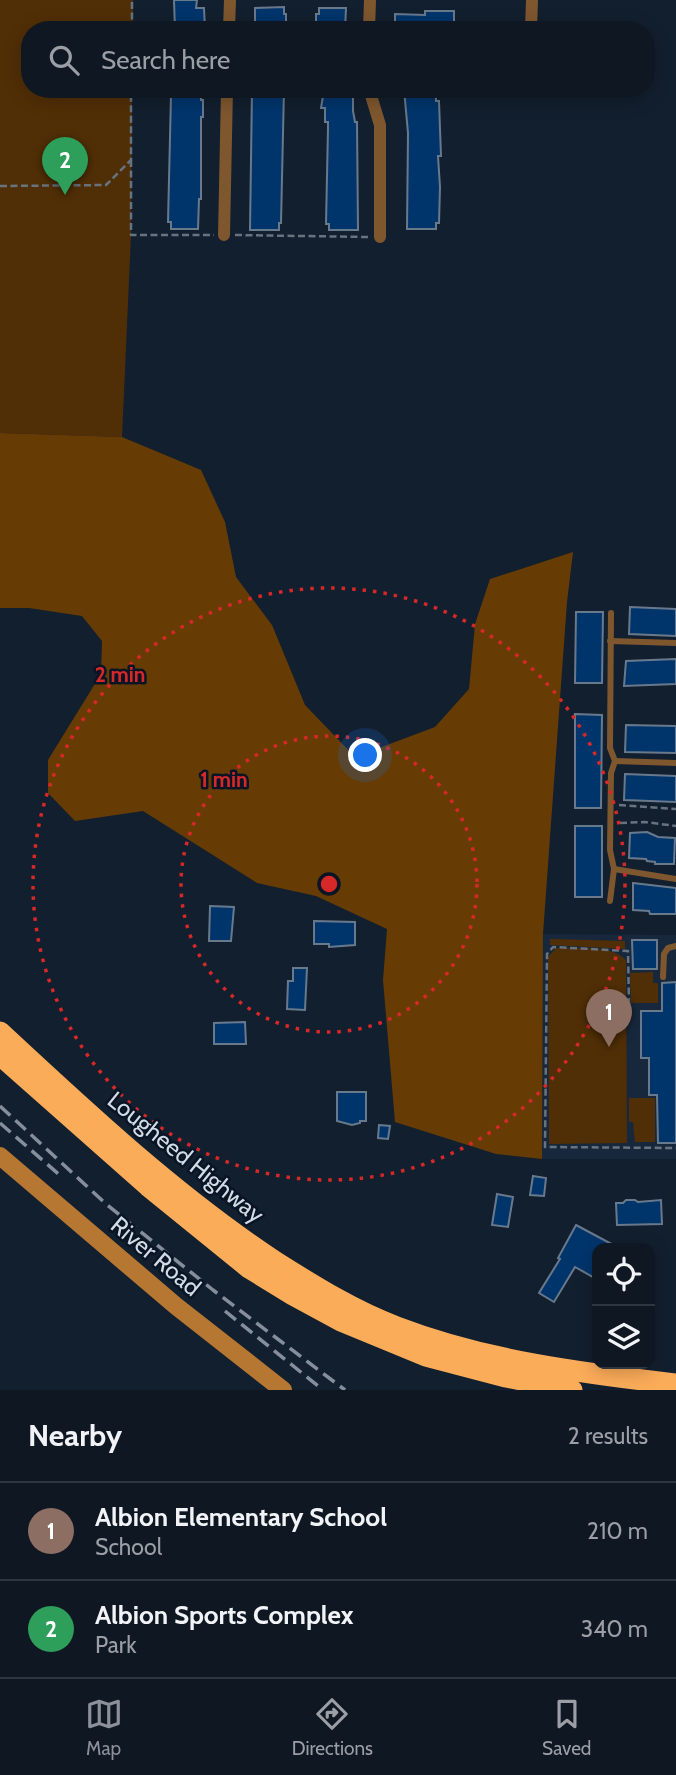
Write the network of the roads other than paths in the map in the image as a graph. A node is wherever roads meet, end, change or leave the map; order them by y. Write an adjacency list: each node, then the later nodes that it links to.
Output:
1 (230, 0): 4 (street)
2 (370, 0): 5 (street)
3 (532, 0): 6 (street)
4 (229, 21)
5 (369, 21)
6 (531, 21)
7 (227, 98): 9 (street)
8 (372, 98): 10 (street)
9 (224, 235)
10 (380, 237)
11 (611, 613): 12 (lane)
12 (610, 641): 13 (lane); 14 (lane)
13 (676, 643)
14 (615, 761): 15 (lane); 16 (lane)
15 (676, 763)
16 (614, 869): 17 (lane); 18 (lane)
17 (676, 879)
18 (610, 901)
19 (676, 946): 20 (lane)
20 (663, 977)
21 (0, 1032): 24 (highway, Lougheed Highway)
22 (0, 1055): 26 (highway, Lougheed Highway)
23 (0, 1156): 25 (street, River Road)
24 (676, 1384)
25 (279, 1389)
26 (572, 1390)

